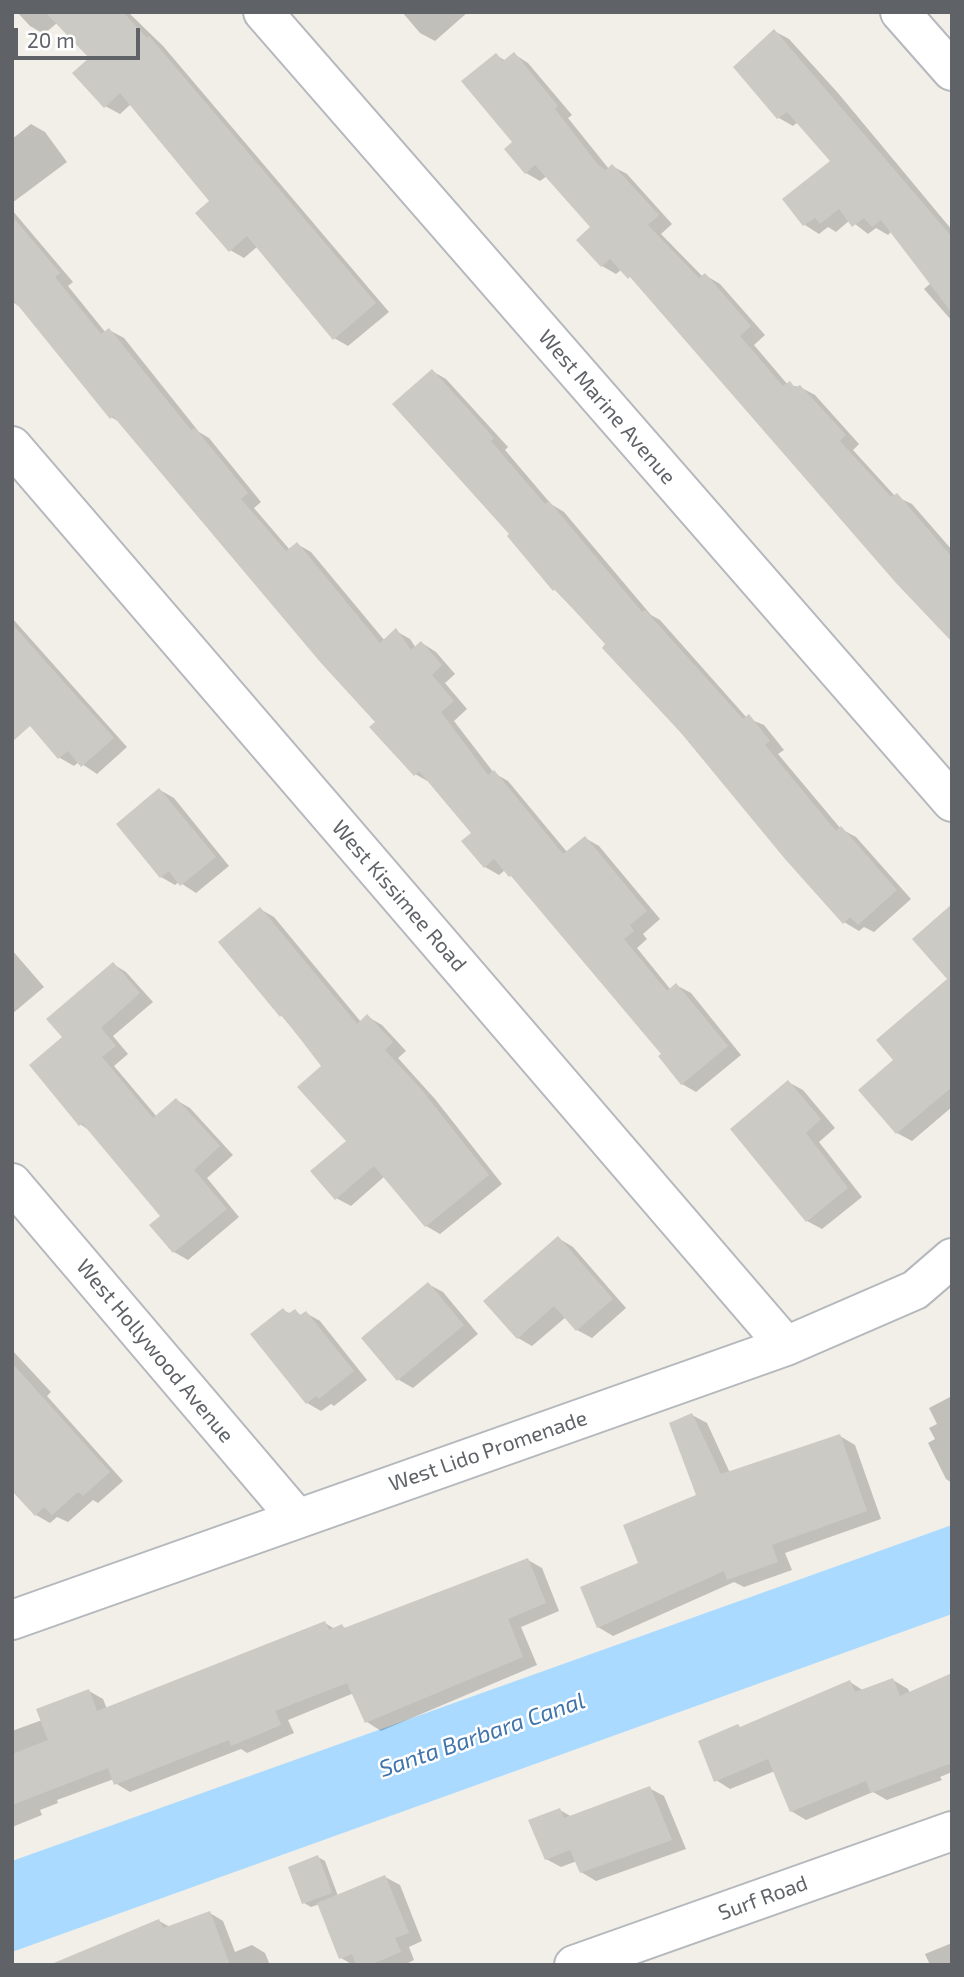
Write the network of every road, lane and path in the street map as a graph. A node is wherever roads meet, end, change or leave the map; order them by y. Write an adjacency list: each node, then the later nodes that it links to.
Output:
1 (263, 12): 5 (street, West Marine Avenue)
2 (900, 12): 3 (street)
3 (952, 71)
4 (12, 446): 8 (street, West Kissimee Road)
5 (952, 802)
6 (12, 1183): 9 (street, West Hollywood Avenue)
7 (952, 1258): 8 (street, West Lido Promenade)
8 (786, 1346): 9 (street, West Lido Promenade)
9 (297, 1518): 10 (street, West Lido Promenade)
10 (12, 1620)
11 (952, 1831): 12 (street, Surf Road)
12 (574, 1965)

